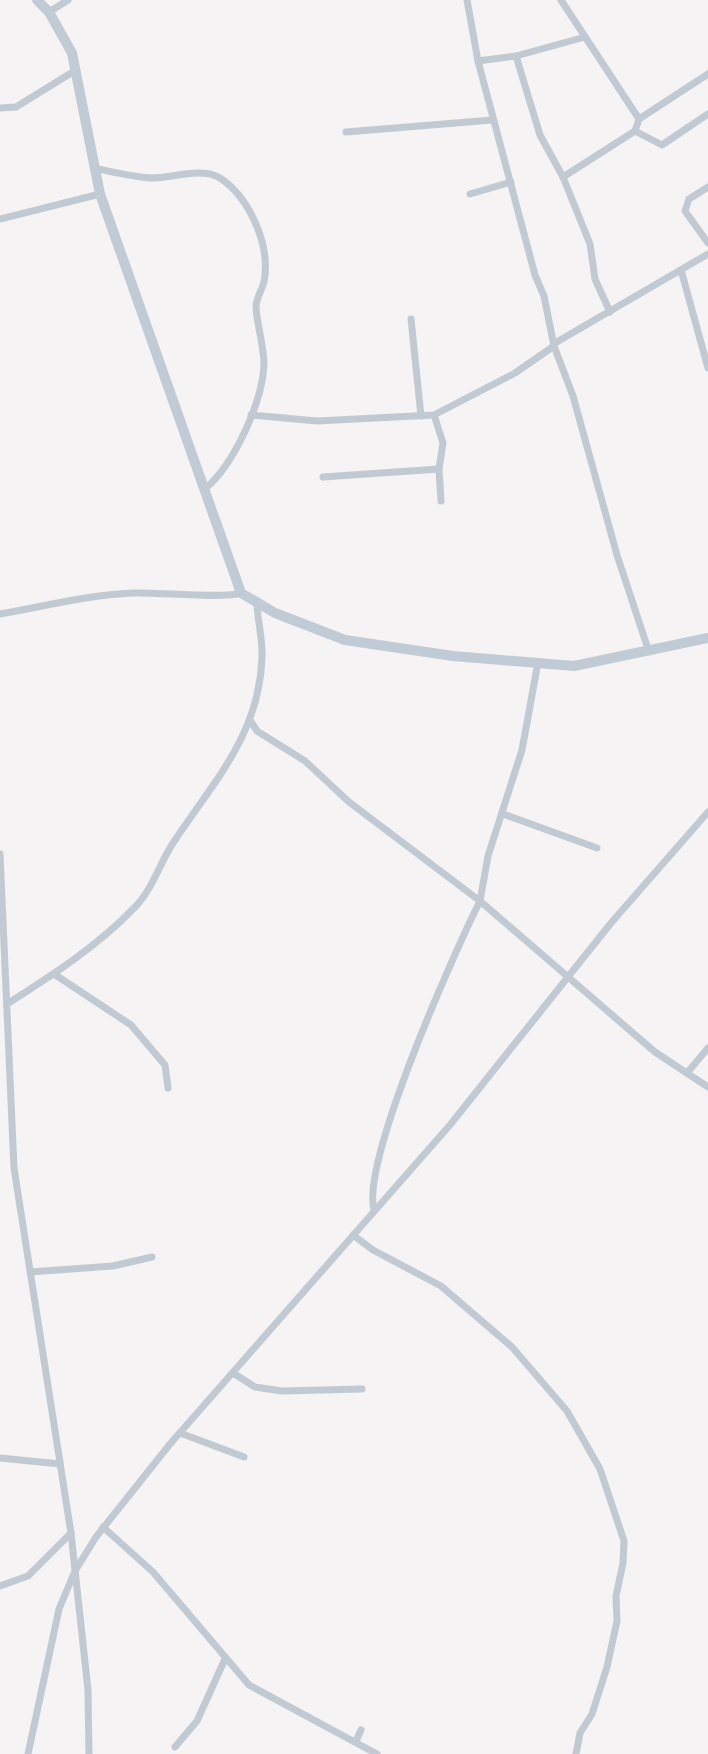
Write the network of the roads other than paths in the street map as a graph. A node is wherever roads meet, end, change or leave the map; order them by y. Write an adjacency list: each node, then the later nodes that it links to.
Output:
1 (37, 0): 5 (street)
2 (68, 0): 5 (street)
3 (467, 0): 8 (street)
4 (561, 0): 6 (street)
5 (50, 12): 9 (street)
6 (585, 37): 7 (street); 13 (street)
7 (516, 55): 8 (street); 18 (street)
8 (478, 61): 14 (street)
9 (76, 70): 11 (street); 17 (street)
10 (708, 74): 13 (street)
11 (0, 108)
12 (708, 114): 15 (street)
13 (639, 119): 15 (street)
14 (492, 121): 16 (street); 19 (street)
15 (635, 131): 18 (street)
16 (346, 132)
17 (94, 168): 21 (street); 31 (street)
18 (563, 177): 27 (street)
19 (511, 182): 22 (street); 29 (street)
20 (708, 187): 24 (street)
21 (100, 194): 23 (street); 36 (street)
22 (470, 194)
23 (0, 219)
24 (708, 243)
25 (708, 254): 26 (street)
26 (681, 270): 27 (street); 30 (street)
27 (610, 312): 29 (street)
28 (411, 319): 33 (street)
29 (555, 345): 32 (street); 42 (street)
30 (708, 368)
31 (251, 415): 33 (street); 36 (street)
32 (434, 415): 33 (street); 34 (street)
33 (421, 416)
34 (439, 469): 35 (street); 37 (street)
35 (323, 477)
36 (206, 488): 38 (street)
37 (441, 501)
38 (241, 593): 39 (street); 40 (street)
39 (257, 605): 43 (street); 44 (street)
40 (0, 614)
41 (708, 638): 42 (street)
42 (649, 652): 43 (street)
43 (538, 662): 46 (street)
44 (250, 720): 49 (street); 51 (street)
45 (708, 811): 52 (street)
46 (503, 814): 47 (street); 49 (street)
47 (597, 848)
48 (0, 854): 50 (street)
49 (480, 901): 52 (street); 58 (street)
50 (1, 910): 53 (street)
51 (54, 974): 53 (street); 57 (street)
52 (568, 977): 55 (street); 58 (street)
53 (7, 1004): 61 (street)
54 (708, 1048): 55 (street)
55 (687, 1073): 56 (street)
56 (708, 1087)
57 (168, 1088)
58 (374, 1210): 59 (street)
59 (353, 1235): 62 (street); 79 (street)
60 (152, 1257): 61 (street)
61 (30, 1272): 67 (street)
62 (233, 1373): 63 (street); 64 (street)
63 (362, 1389)
64 (180, 1433): 65 (street); 68 (street)
65 (244, 1457)
66 (0, 1458): 67 (street)
67 (60, 1464): 69 (street)
68 (103, 1527): 70 (street); 72 (street)
69 (71, 1533): 70 (street); 71 (street)
70 (75, 1571): 76 (street); 77 (street)
71 (0, 1586)
72 (225, 1659): 74 (street); 75 (street)
73 (361, 1730): 74 (street)
74 (356, 1741): 78 (street)
75 (175, 1747)
76 (28, 1754)
77 (89, 1754)
78 (377, 1754)
79 (576, 1754)

